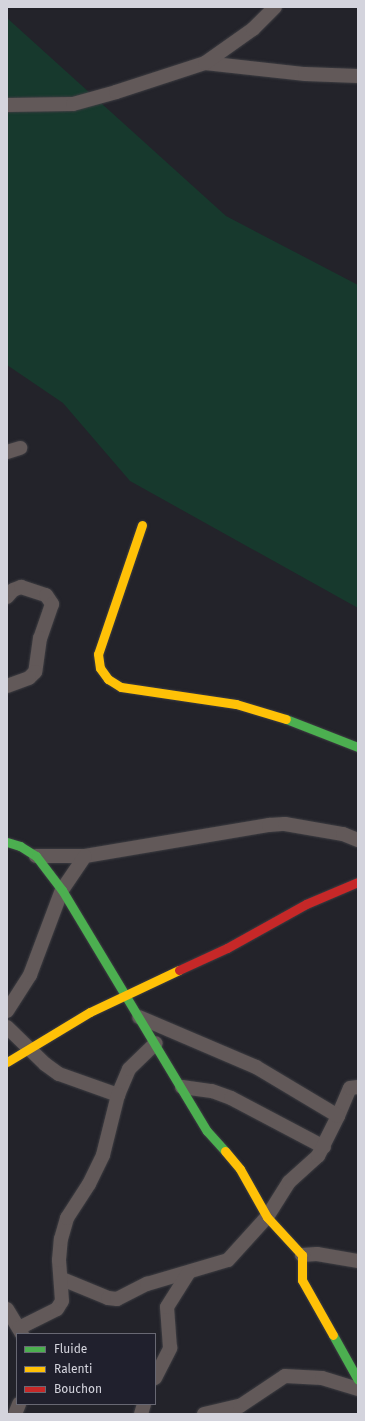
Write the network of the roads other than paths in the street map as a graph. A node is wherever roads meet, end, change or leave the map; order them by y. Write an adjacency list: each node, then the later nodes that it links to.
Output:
1 (275, 7): 2 (street)
2 (205, 63): 3 (street); 4 (street)
3 (358, 76)
4 (7, 105)
5 (142, 525): 8 (street)
6 (7, 597): 7 (street)
7 (7, 686)
8 (358, 747)
9 (358, 840): 12 (street)
10 (7, 842): 11 (street)
11 (36, 856): 12 (street); 14 (street)
12 (85, 856): 14 (street)
13 (358, 882): 15 (street)
14 (62, 890): 15 (street); 16 (street)
15 (125, 996): 17 (street); 20 (street)
16 (7, 1011)
17 (139, 1017): 19 (street); 25 (street)
18 (7, 1027): 20 (street)
19 (156, 1044): 22 (street); 24 (street)
20 (29, 1048): 21 (street); 24 (street)
21 (7, 1062)
22 (182, 1087): 26 (street); 27 (street)
23 (358, 1087): 25 (street)
24 (118, 1095): 31 (street)
25 (338, 1116): 26 (street)
26 (324, 1147): 27 (street)
27 (267, 1217): 28 (street); 30 (street)
28 (302, 1255): 29 (street); 35 (street)
29 (358, 1261)
30 (189, 1272): 31 (street); 34 (street)
31 (62, 1279): 33 (street)
32 (7, 1309): 33 (street)
33 (20, 1331)
34 (156, 1376)
35 (358, 1380)
36 (358, 1389): 37 (street)
37 (234, 1411): 38 (street)
38 (204, 1414)

